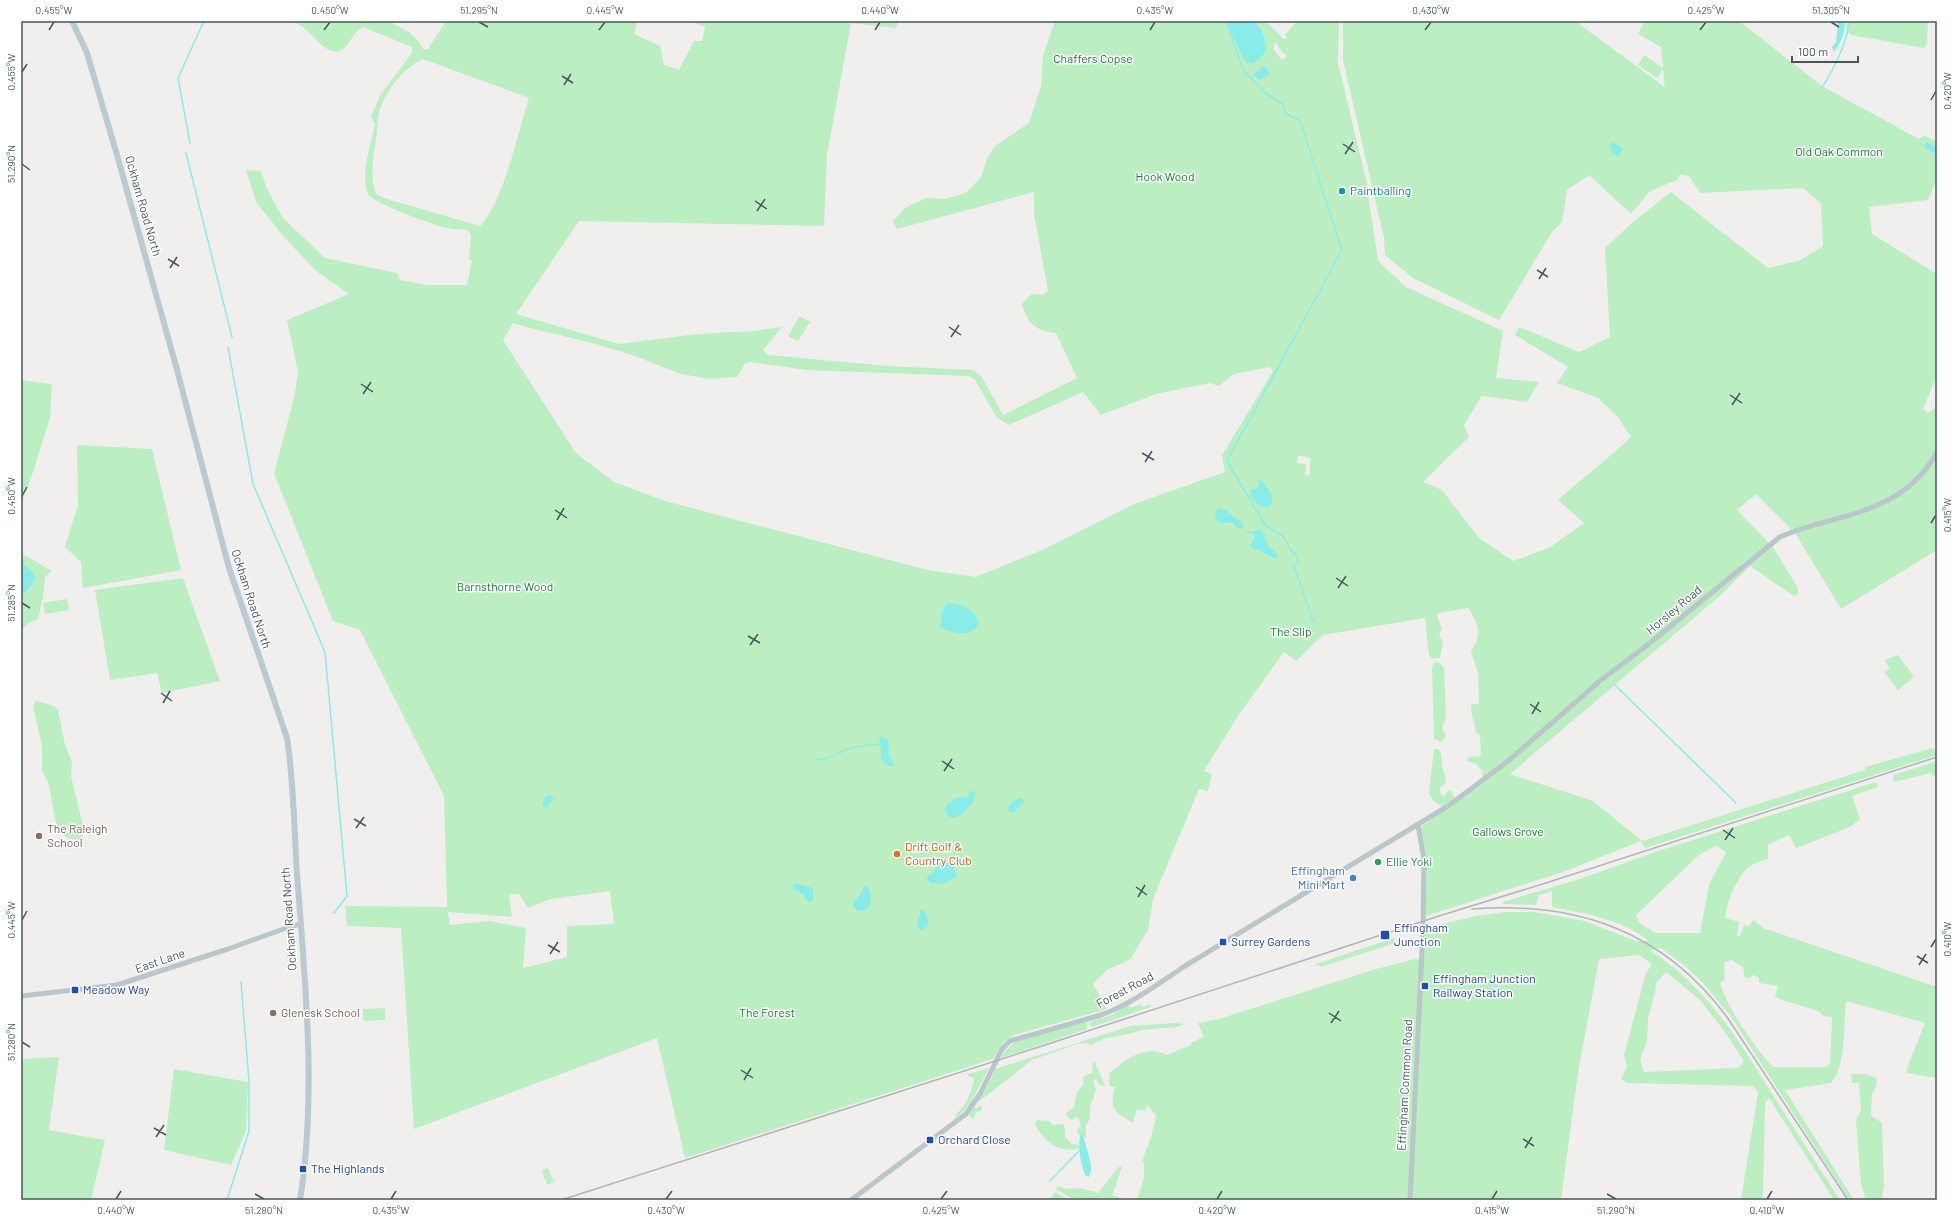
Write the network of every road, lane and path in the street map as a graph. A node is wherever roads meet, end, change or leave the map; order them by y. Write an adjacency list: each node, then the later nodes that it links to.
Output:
1 (72, 21): 7 (main road, Ockham Road North)
2 (1937, 452): 3 (street, Horsley Road)
3 (1436, 814): 4 (street, Forest Road)
4 (1418, 825): 5 (street, Forest Road); 6 (street, Effingham Common Road)
5 (1411, 830): 6 (street); 10 (street, Forest Road)
6 (1420, 838): 11 (street, Effingham Common Road)
7 (301, 924): 8 (street, East Lane); 9 (main road, Ockham Road North)
8 (21, 996)
9 (300, 1200)
10 (851, 1200)
11 (1410, 1200)

